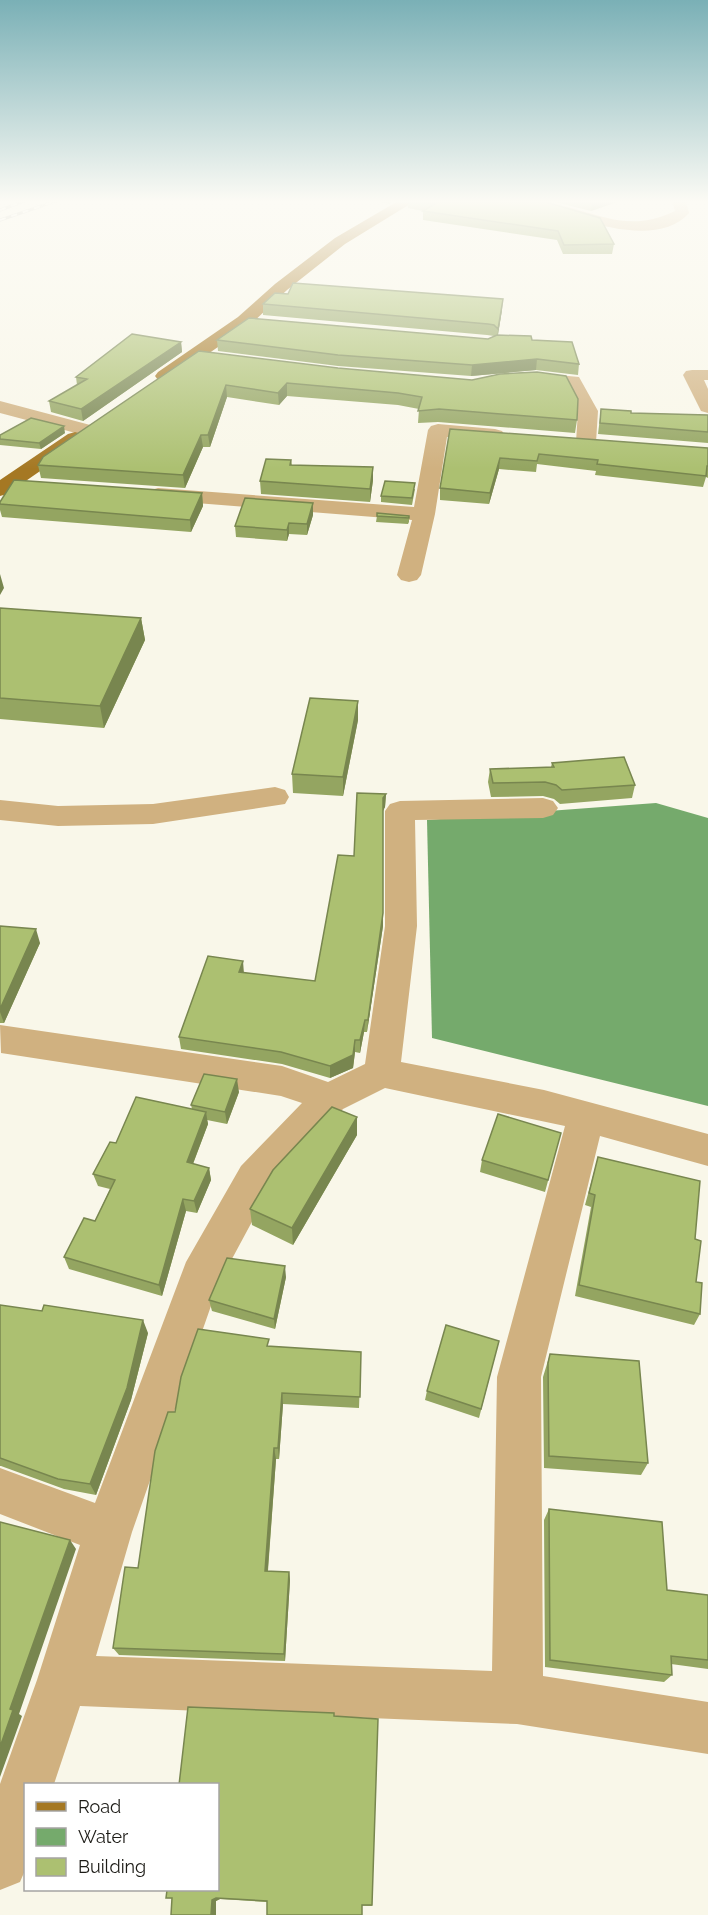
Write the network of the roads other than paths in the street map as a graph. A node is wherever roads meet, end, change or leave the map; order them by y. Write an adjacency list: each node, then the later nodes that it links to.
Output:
1 (277, 290): 2 (main road)
2 (244, 321): 3 (street); 4 (main road)
3 (267, 323)
4 (195, 355): 5 (street); 8 (main road)
5 (217, 357)
6 (708, 375): 12 (street)
7 (508, 378): 10 (street)
8 (150, 386)
9 (0, 407): 14 (street)
10 (588, 411): 11 (street); 17 (street)
11 (610, 413)
12 (704, 415)
13 (105, 418): 14 (main road)
14 (87, 430): 20 (main road)
15 (518, 436): 22 (street)
16 (563, 440): 17 (street)
17 (586, 442): 18 (street)
18 (608, 443)
19 (45, 486): 20 (street)
20 (5, 487)
21 (140, 493): 22 (street)
22 (424, 514): 23 (street)
23 (409, 576)
24 (275, 797): 26 (street)
25 (543, 808): 28 (street)
26 (0, 810)
27 (1, 1040): 29 (street)
28 (382, 1073): 29 (street); 30 (street)
29 (330, 1098): 33 (street)
30 (586, 1116): 31 (street); 35 (street)
31 (708, 1150)
32 (0, 1491): 33 (street)
33 (108, 1532): 34 (street)
34 (63, 1680): 35 (street); 37 (street)
35 (517, 1698): 36 (street)
36 (708, 1728)
37 (27, 1783)
38 (24, 1792): 39 (street)
39 (0, 1862)

